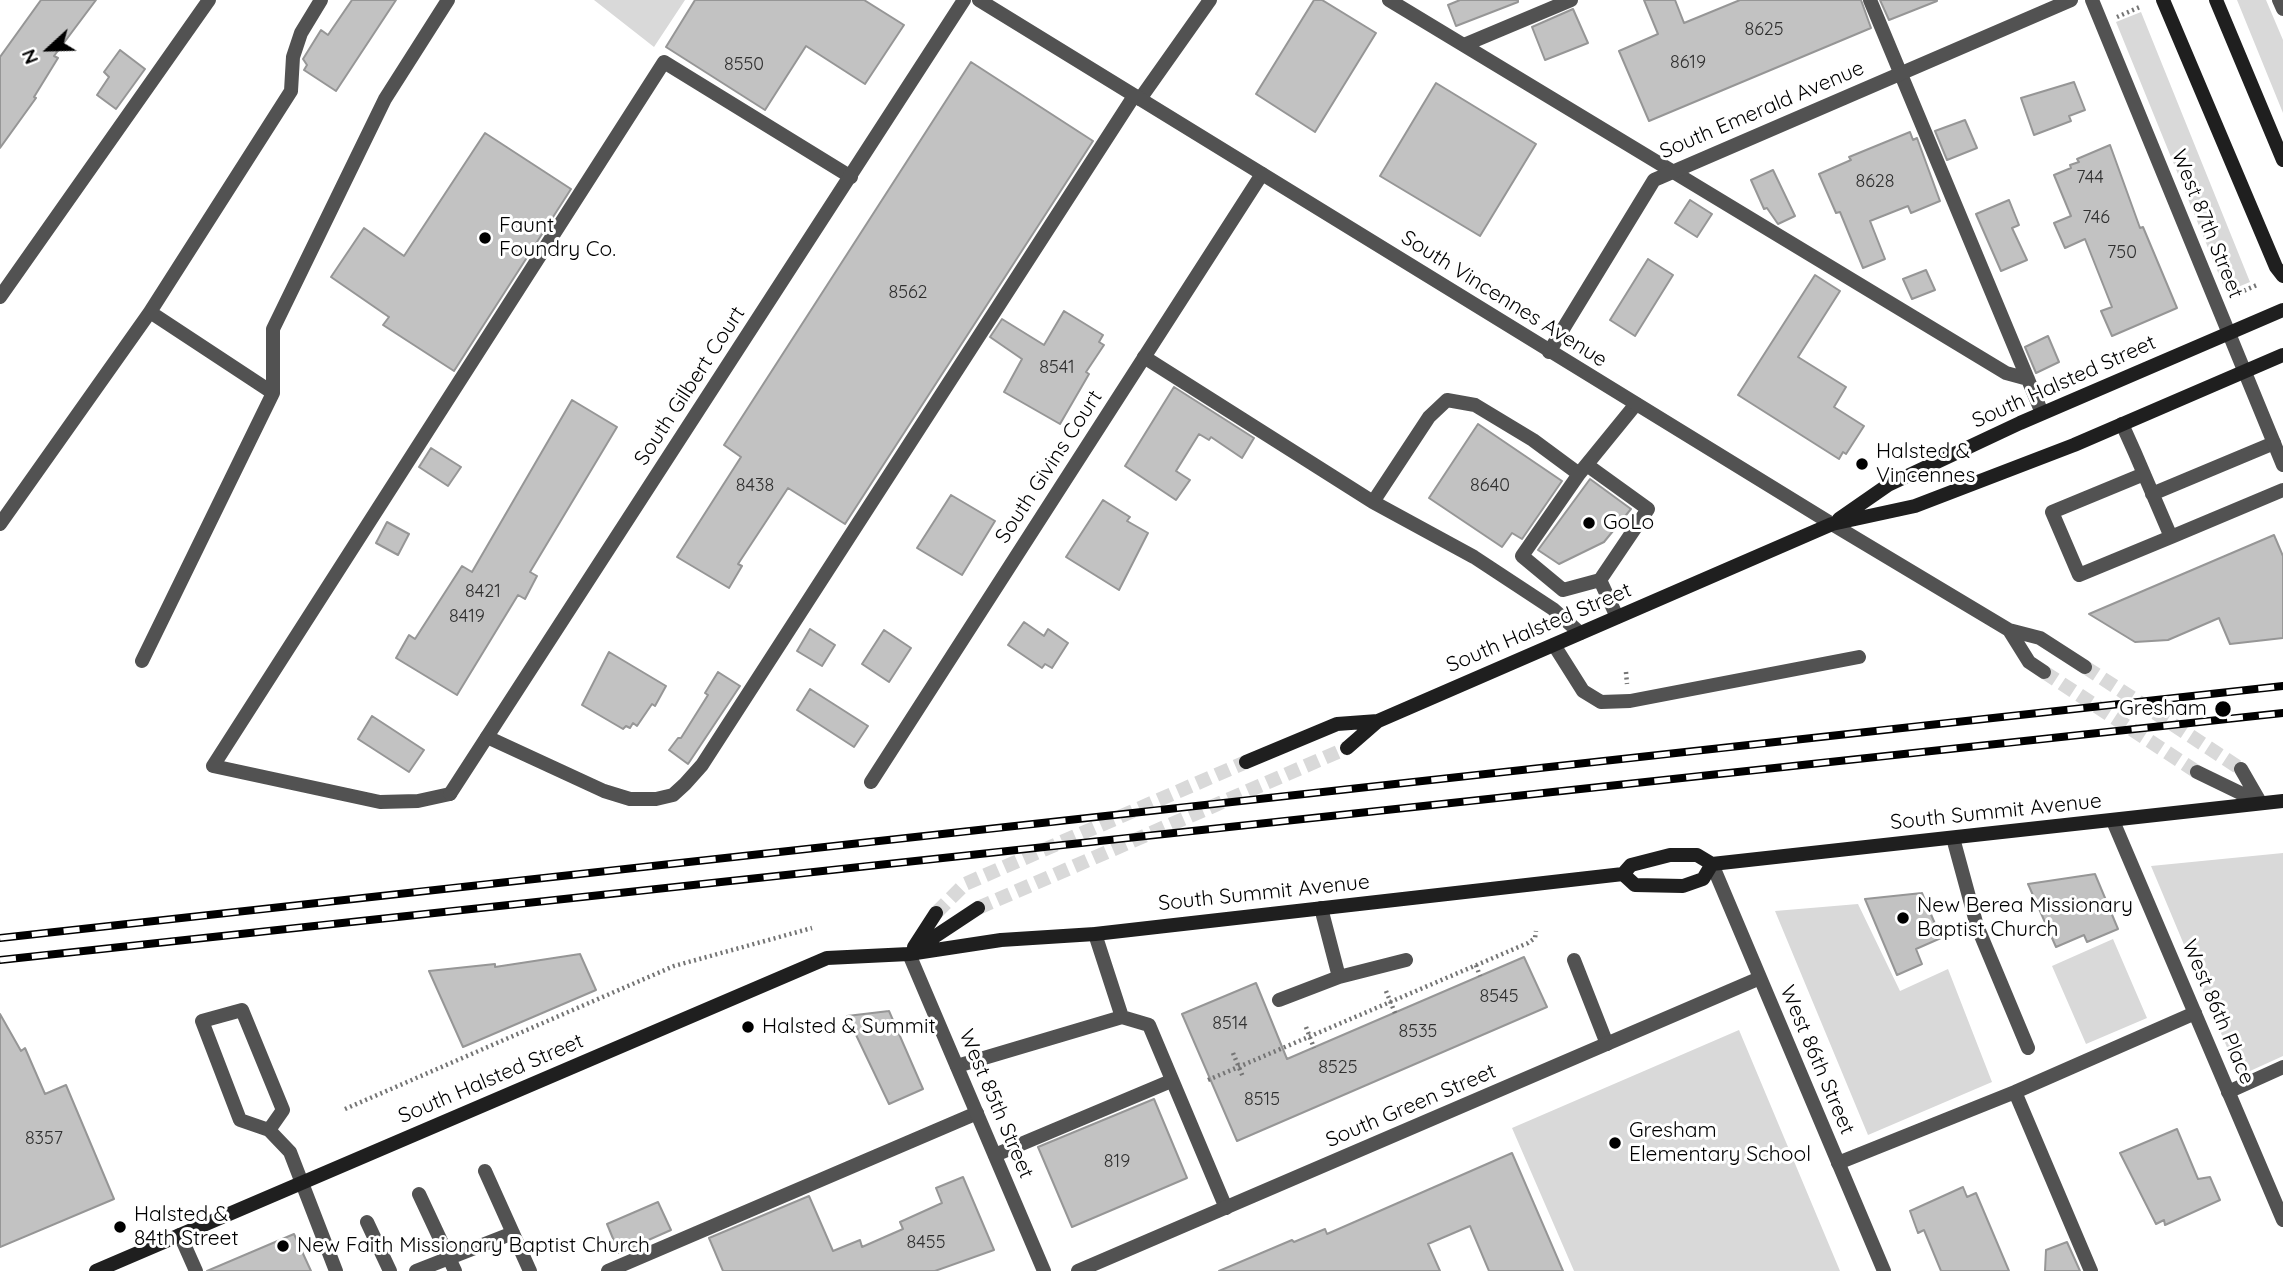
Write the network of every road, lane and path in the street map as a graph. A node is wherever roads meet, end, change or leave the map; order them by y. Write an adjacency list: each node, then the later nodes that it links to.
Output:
1 (209, 0): 27 (street)
2 (321, 0): 30 (street)
3 (448, 0): 37 (street)
4 (964, 0): 24 (street, South Gilbert Court)
5 (979, 0): 20 (street, South Vincennes Avenue)
6 (1210, 0): 20 (street)
7 (1389, 0): 18 (street)
8 (1571, 0): 18 (street)
9 (1870, 0): 19 (street)
10 (2071, 0): 19 (street, South Emerald Avenue)
11 (2092, 0): 31 (street, West 87th Street)
12 (2163, 0): 25 (main road)
13 (2216, 0): 21 (main road)
14 (2279, 0): 16 (street)
15 (2142, 6): 17 (path)
16 (2283, 9)
17 (2113, 19)
18 (1464, 46): 22 (street)
19 (1900, 74): 22 (street, South Emerald Avenue); 36 (street)
20 (1137, 97): 23 (street, South Vincennes Avenue); 61 (street)
21 (2283, 160)
22 (1671, 170): 32 (street, South Emerald Avenue); 36 (street)
23 (1262, 174): 32 (street, South Vincennes Avenue); 34 (street, South Givins Court)
24 (851, 177): 61 (street, South Gilbert Court); 61 (street, South Gilbert Court)
25 (2283, 276)
26 (2257, 285): 28 (path)
27 (0, 297)
28 (2227, 298)
29 (2283, 310): 31 (main road, South Halsted Street)
30 (150, 312): 37 (street); 48 (street)
31 (2230, 333): 35 (street, West 87th Street); 39 (main road, South Halsted Street)
32 (1549, 352): 38 (street, South Vincennes Avenue)
33 (2283, 355): 35 (main road, South Halsted Street)
34 (1144, 358): 47 (street); 66 (street, South Givins Court)
35 (2246, 371): 40 (main road, South Halsted Street); 41 (street, West 87th Street)
36 (2028, 379): 39 (street)
37 (273, 393): 57 (street)
38 (1636, 404): 43 (street); 49 (street, South Vincennes Avenue)
39 (2042, 413): 49 (main road, South Halsted Street)
40 (2122, 424): 44 (street); 49 (main road, South Halsted Street)
41 (2274, 443): 42 (street, West 87th Street); 46 (street)
42 (2283, 465)
43 (1583, 470): 47 (street); 51 (street); 51 (street)
44 (2144, 474): 46 (street); 50 (street)
45 (2283, 490): 50 (street)
46 (2152, 494): 50 (street)
47 (1373, 502): 54 (street)
48 (0, 524)
49 (1832, 524): 52 (main road, South Halsted Street); 53 (street, South Vincennes Avenue)
50 (2171, 537)
51 (1600, 580): 52 (street)
52 (1617, 617): 54 (main road, South Halsted Street)
53 (2010, 631): 58 (street, South Vincennes Avenue); 59 (street, South Vincennes Avenue)
54 (1580, 634): 55 (main road, South Halsted Street)
55 (1554, 645): 56 (street); 60 (main road, South Halsted Street)
56 (1859, 657)
57 (142, 661)
58 (2085, 667)
59 (2043, 671)
60 (1378, 721): 62 (main road, South Halsted Street); 63 (main road, South Halsted Street)
61 (487, 737)
62 (1347, 748)
63 (1246, 762)
64 (2241, 769): 68 (street)
65 (2197, 772): 68 (street)
66 (871, 782)
67 (2283, 801): 68 (main road, South Summit Avenue)
68 (2261, 803): 69 (main road, South Summit Avenue)
69 (2113, 821): 70 (main road, South Summit Avenue); 90 (street, West 86th Place)
70 (1953, 838): 71 (main road, South Summit Avenue); 96 (street)
71 (1712, 864): 72 (main road, South Summit Avenue); 72 (main road, South Summit Avenue); 85 (street, West 86th Street)
72 (1623, 874): 74 (main road, South Summit Avenue)
73 (978, 908): 79 (main road)
74 (1321, 908): 78 (main road, South Summit Avenue); 84 (street)
75 (936, 914): 79 (main road)
76 (812, 928): 106 (path)
77 (1536, 930): 82 (path)
78 (1095, 934): 79 (main road, South Summit Avenue); 91 (street)
79 (909, 954): 98 (street, West 85th Street); 112 (main road, South Halsted Street)
80 (1406, 960): 84 (street)
81 (1574, 960): 94 (street)
82 (1475, 965): 83 (path); 88 (path)
83 (1480, 976)
84 (1339, 977): 87 (street)
85 (1760, 978): 94 (street, South Green Street); 110 (street, West 86th Street)
86 (1386, 991): 88 (path)
87 (1279, 1000)
88 (1390, 1002): 89 (path); 93 (path)
89 (1395, 1013)
90 (2195, 1013): 104 (street); 105 (street, West 86th Place)
91 (1122, 1017): 98 (street); 103 (street)
92 (1306, 1027): 93 (path)
93 (1310, 1036): 95 (path); 99 (path)
94 (1607, 1044): 114 (street, South Green Street)
95 (1314, 1048)
96 (2028, 1048)
97 (1233, 1053): 99 (path)
98 (957, 1066): 107 (street, West 85th Street)
99 (1239, 1067): 101 (path); 102 (path)
100 (2283, 1068): 105 (street)
101 (1243, 1077)
102 (1208, 1080)
103 (1171, 1081): 109 (street); 114 (street)
104 (2015, 1092): 110 (street); 130 (street)
105 (2228, 1092): 115 (street, West 86th Place)
106 (345, 1109)
107 (977, 1113): 109 (street, West 85th Street); 126 (street)
108 (269, 1130): 108 (street); 112 (street)
109 (995, 1155): 127 (street, West 85th Street)
110 (1838, 1163): 129 (street, West 86th Street)
111 (485, 1171): 117 (street)
112 (303, 1182): 118 (main road, South Halsted Street); 122 (street)
113 (419, 1194): 119 (street)
114 (1226, 1208): 128 (street, South Green Street)
115 (2283, 1220)
116 (367, 1222): 123 (street)
117 (513, 1233): 119 (street); 125 (street)
118 (180, 1235): 120 (main road, South Halsted Street); 121 (street)
119 (452, 1265): 124 (street)
120 (96, 1271)
121 (196, 1271)
122 (336, 1271)
123 (390, 1271)
124 (416, 1271)
125 (530, 1271)
126 (608, 1271)
127 (1044, 1271)
128 (1078, 1271)
129 (1884, 1271)
130 (2091, 1271)

